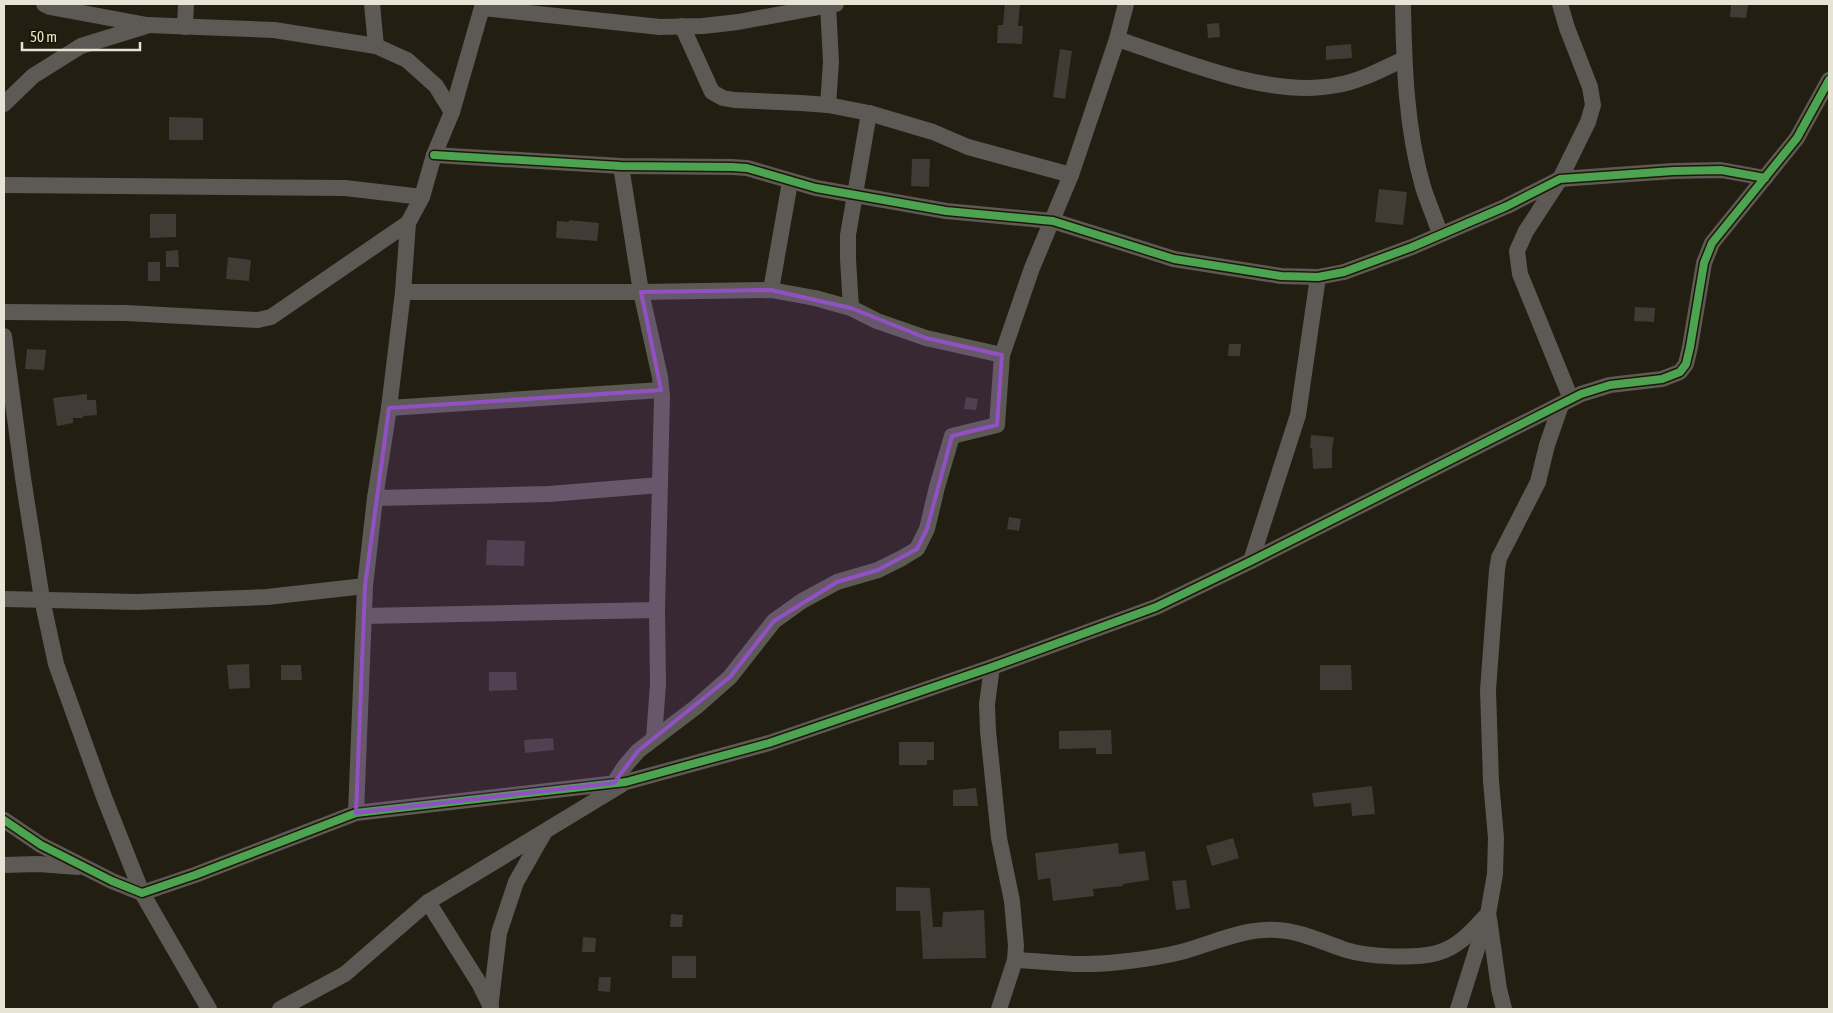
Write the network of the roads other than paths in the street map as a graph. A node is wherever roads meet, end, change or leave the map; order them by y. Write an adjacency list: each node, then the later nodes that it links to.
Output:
1 (44, 4): 9 (street)
2 (186, 4): 11 (street)
3 (372, 4): 13 (street)
4 (832, 4): 10 (street); 17 (street)
5 (1126, 4): 12 (street)
6 (1404, 4): 14 (street)
7 (1560, 4): 24 (street)
8 (483, 6): 10 (street); 18 (street)
9 (147, 25): 11 (street); 16 (street)
10 (682, 26): 17 (street)
11 (185, 27): 13 (street)
12 (1117, 39): 14 (street); 22 (street)
13 (376, 46): 18 (street)
14 (1404, 58): 31 (street)
15 (1829, 80): 23 (street)
16 (4, 104)
17 (828, 106): 19 (street)
18 (452, 112): 20 (street)
19 (869, 113): 22 (street); 27 (street)
20 (434, 155): 21 (street); 28 (street)
21 (621, 166): 25 (street); 35 (street)
22 (1071, 175): 29 (street)
23 (1765, 178): 24 (street); 41 (street)
24 (1560, 179): 31 (street); 41 (street)
25 (790, 182): 27 (street); 33 (street)
26 (4, 185): 28 (street)
27 (856, 194): 29 (street); 36 (street)
28 (422, 197): 30 (street)
29 (1053, 221): 32 (street); 39 (street)
30 (408, 223): 34 (street); 37 (street)
31 (1440, 234): 32 (street)
32 (1318, 277): 45 (street)
33 (771, 290): 35 (street); 36 (street)
34 (403, 292): 35 (street); 42 (street)
35 (641, 292): 40 (street)
36 (851, 308): 39 (street)
37 (4, 312)
38 (4, 336): 48 (street)
39 (1002, 355): 52 (street)
40 (661, 390): 42 (street); 43 (street)
41 (1566, 402): 45 (street); 61 (street)
42 (389, 408): 44 (street)
43 (660, 485): 44 (street); 49 (street)
44 (375, 498): 46 (street)
45 (1251, 561): 51 (street)
46 (365, 586): 48 (street); 50 (street)
47 (4, 599): 48 (street)
48 (42, 599): 59 (street)
49 (657, 610): 50 (street); 52 (street)
50 (364, 616): 54 (street)
51 (992, 667): 53 (street); 62 (street)
52 (654, 738): 53 (street)
53 (620, 783): 54 (street); 56 (street)
54 (356, 813): 59 (street)
55 (4, 820): 58 (street)
56 (546, 831): 60 (street); 63 (street)
57 (4, 865): 58 (street)
58 (85, 867): 59 (street)
59 (142, 893): 64 (street)
60 (428, 902): 63 (street); 65 (street)
61 (1488, 914): 62 (street); 67 (street); 68 (street)
62 (1015, 960): 66 (street)
63 (491, 1008)
64 (209, 1009)
65 (280, 1009)
66 (999, 1009)
67 (1458, 1009)
68 (1504, 1009)

